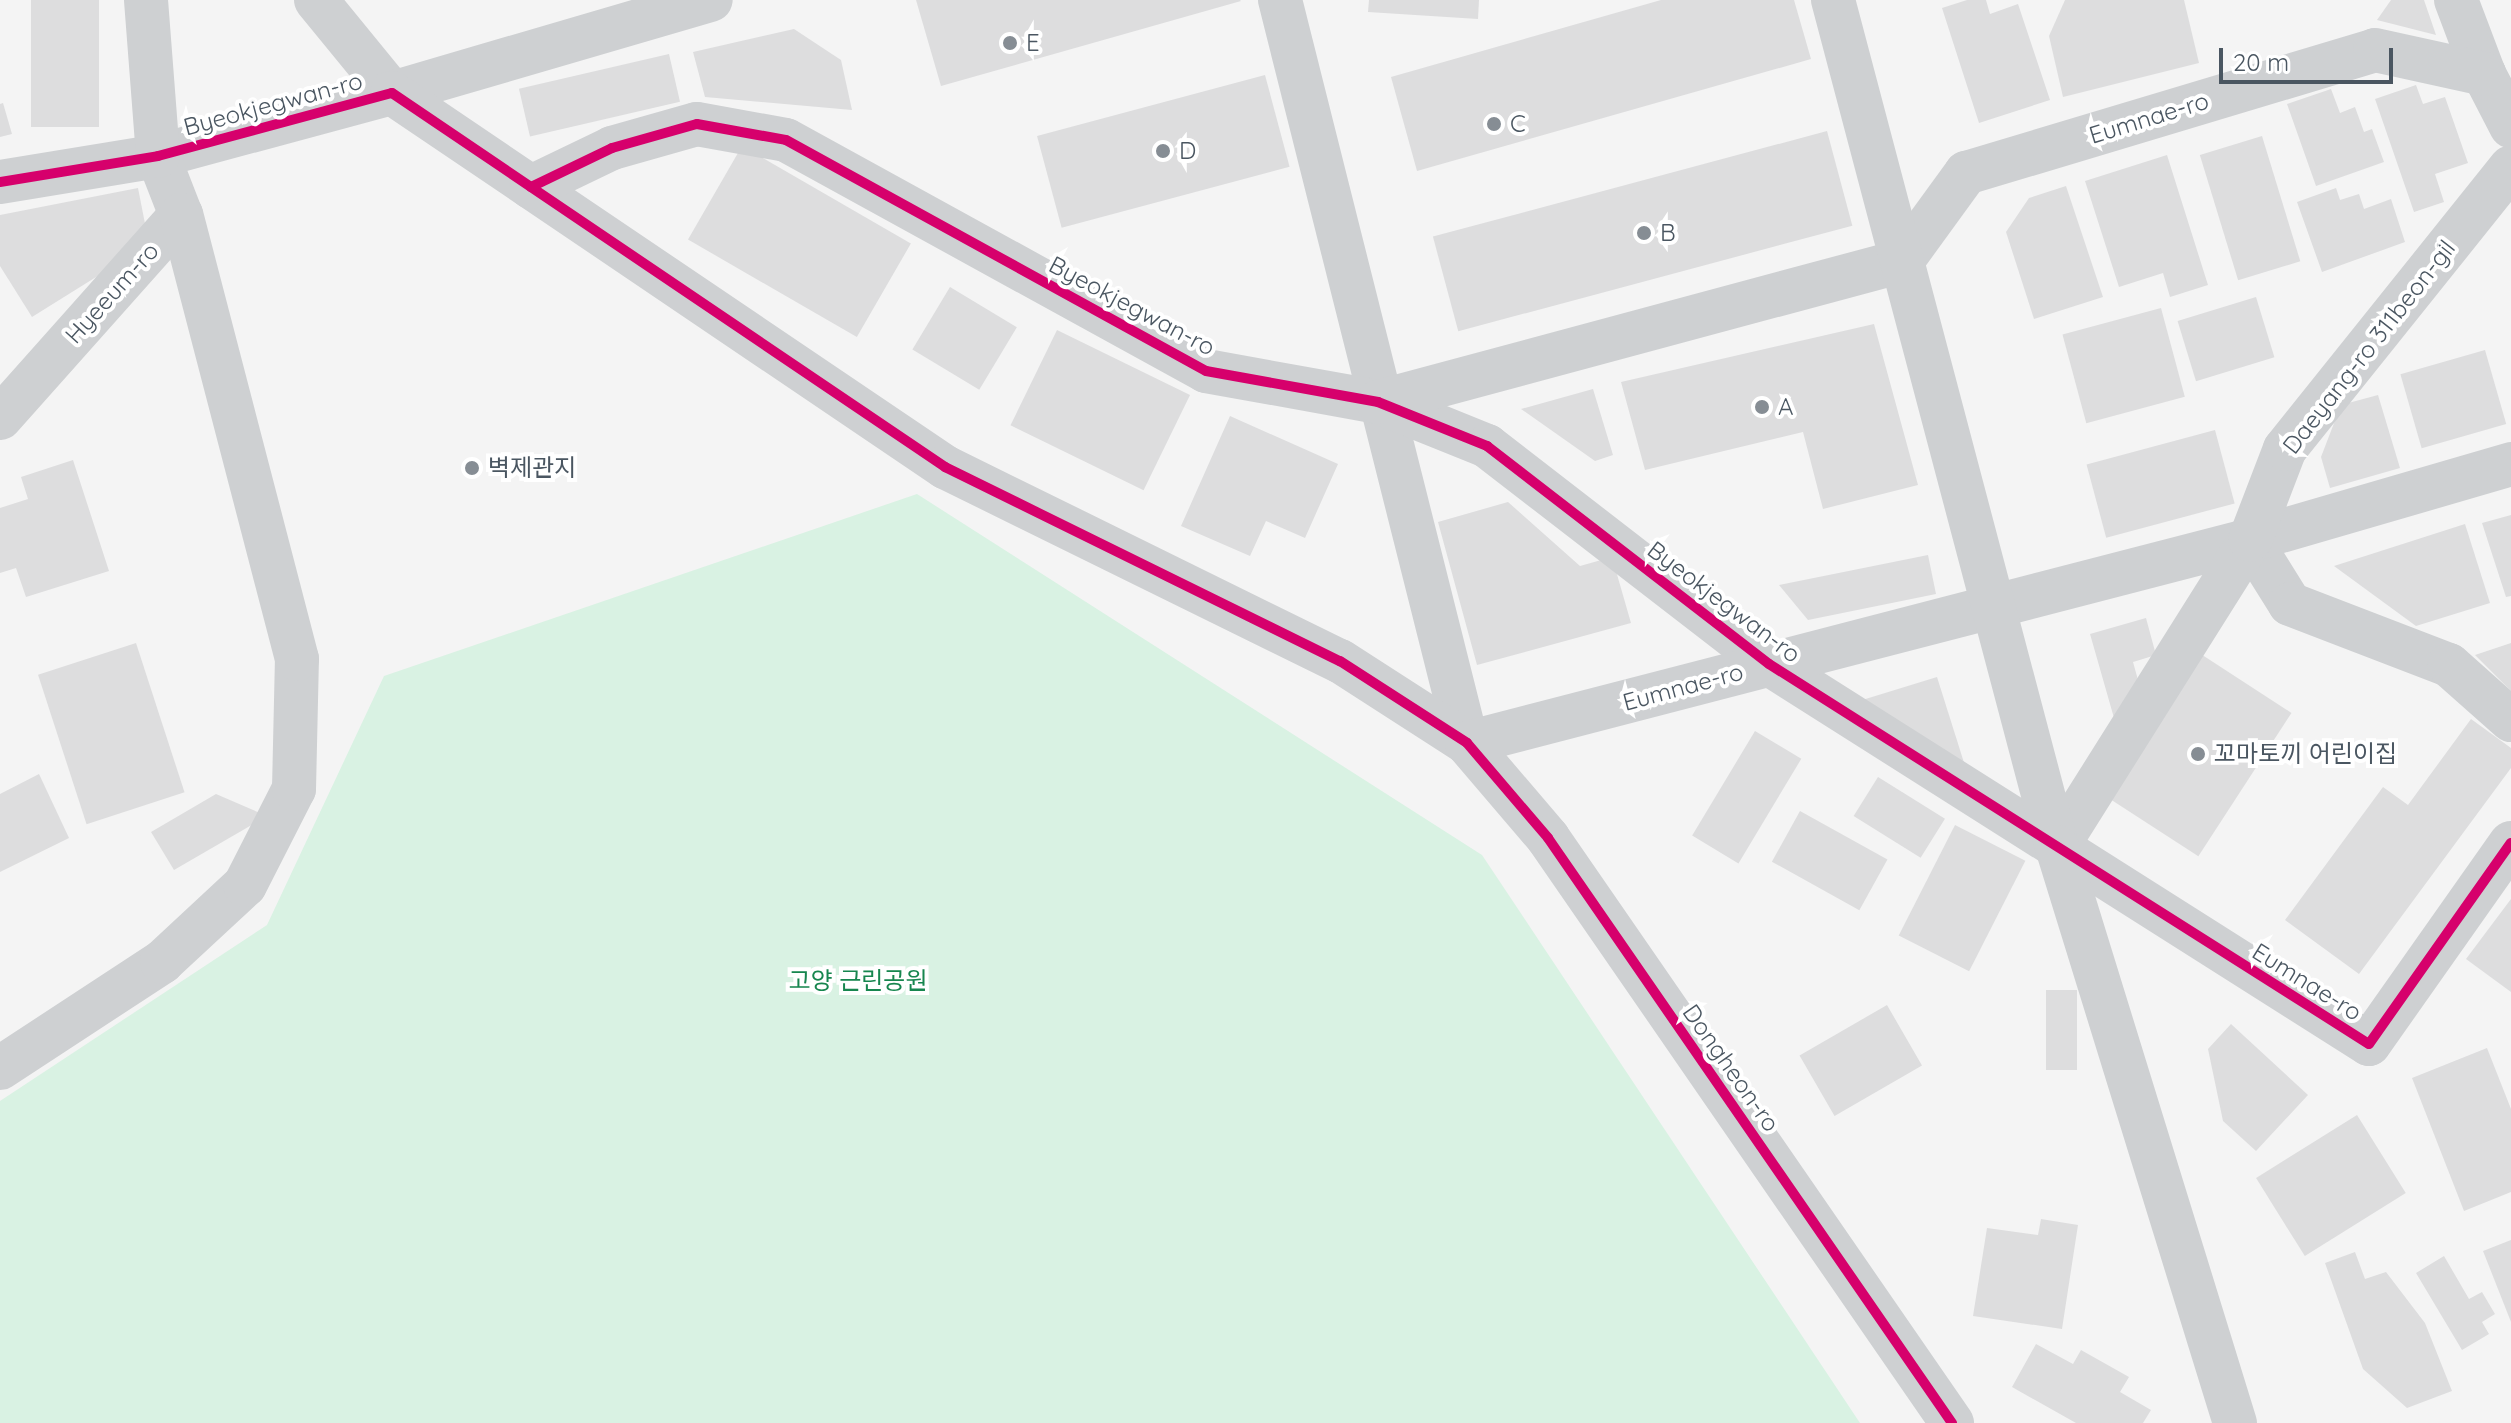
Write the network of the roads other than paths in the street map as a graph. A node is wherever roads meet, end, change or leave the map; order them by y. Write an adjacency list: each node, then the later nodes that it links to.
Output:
1 (146, 0): 10 (street)
2 (316, 0): 8 (street, Byeokjegwan-ro)
3 (711, 0): 8 (street, Byeokjegwan-ro)
4 (1280, 0): 16 (street)
5 (1833, 0): 15 (street)
6 (2456, 0): 7 (street)
7 (2484, 74): 9 (street); 15 (street, Eumnae-ro)
8 (392, 93): 10 (street, Byeokjegwan-ro); 13 (street, Byeokjegwan-ro)
9 (2511, 126)
10 (158, 156): 12 (street, Byeokjegwan-ro); 14 (street)
11 (2511, 167): 19 (street, Daeyang-ro 311beon-gil)
12 (0, 182)
13 (531, 187): 16 (street, Byeokjegwan-ro); 23 (street, Byeokjegwan-ro)
14 (181, 215): 17 (street, Hyeeum-ro); 26 (street)
15 (1902, 261): 16 (street); 20 (street)
16 (1378, 402): 21 (street, Byeokjegwan-ro); 23 (street)
17 (0, 418)
18 (2511, 464): 19 (street, Eumnae-ro)
19 (2250, 540): 20 (street, Eumnae-ro); 22 (street); 25 (street, Daeyang-ro 311beon-gil)
20 (1993, 607): 21 (street, Eumnae-ro); 25 (street)
21 (1769, 664): 23 (street, Eumnae-ro); 25 (street, Byeokjegwan-ro)
22 (2511, 720)
23 (1467, 743): 27 (street, Dongheon-ro)
24 (2511, 843): 25 (street, Eumnae-ro)
25 (2057, 847): 28 (street)
26 (0, 1068)
27 (1952, 1423)
28 (2235, 1423)

